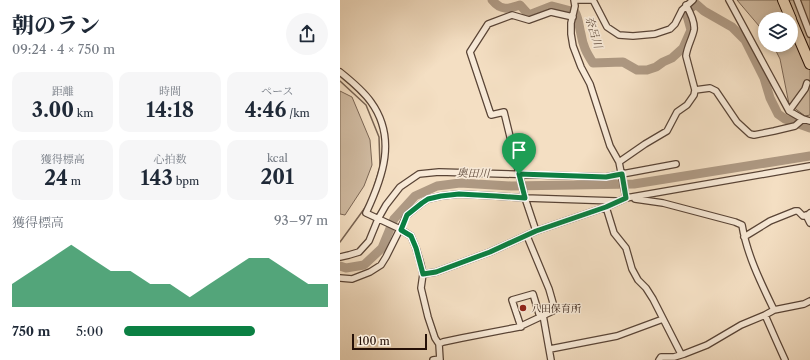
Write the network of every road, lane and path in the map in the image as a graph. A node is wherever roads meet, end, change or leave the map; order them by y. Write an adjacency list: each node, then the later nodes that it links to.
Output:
1 (592, 0): 6 (street); 7 (street)
2 (693, 0): 7 (street)
3 (729, 0): 16 (street)
4 (783, 0): 8 (highway)
5 (797, 0): 10 (street)
6 (574, 2): 9 (street)
7 (686, 5): 15 (street)
8 (788, 12)
9 (573, 16): 19 (street); 22 (street)
10 (810, 34)
11 (798, 36): 12 (highway)
12 (810, 64)
13 (340, 72): 29 (street)
14 (807, 83): 16 (street)
15 (695, 90): 17 (street); 19 (street)
16 (789, 111): 17 (street)
17 (803, 119): 18 (street)
18 (810, 121)
19 (619, 162): 23 (street)
20 (676, 164): 23 (street)
21 (810, 166): 24 (street)
22 (519, 176): 23 (street); 25 (street); 29 (street)
23 (622, 177): 24 (street)
24 (626, 196): 26 (street); 34 (street)
25 (525, 198): 26 (street); 31 (street); 32 (street)
26 (618, 201): 27 (street)
27 (606, 207): 32 (street); 42 (street)
28 (808, 214): 30 (street); 34 (street)
29 (380, 220): 31 (street); 35 (street)
30 (810, 223)
31 (399, 229): 36 (street); 37 (street)
32 (536, 231): 33 (street)
33 (527, 236): 36 (street); 41 (street)
34 (744, 237): 39 (street)
35 (340, 257)
36 (423, 274): 44 (street)
37 (340, 278)
38 (810, 301): 39 (street)
39 (774, 310): 40 (street)
40 (765, 315): 46 (street); 51 (street)
41 (542, 316): 43 (street); 43 (street); 45 (street)
42 (663, 319): 45 (street); 46 (street)
43 (521, 327): 44 (street)
44 (439, 344): 48 (street)
45 (550, 348): 49 (street)
46 (681, 354): 50 (street)
47 (433, 360): 48 (street)
48 (440, 360)
49 (551, 360)
50 (659, 360)
51 (785, 360)

